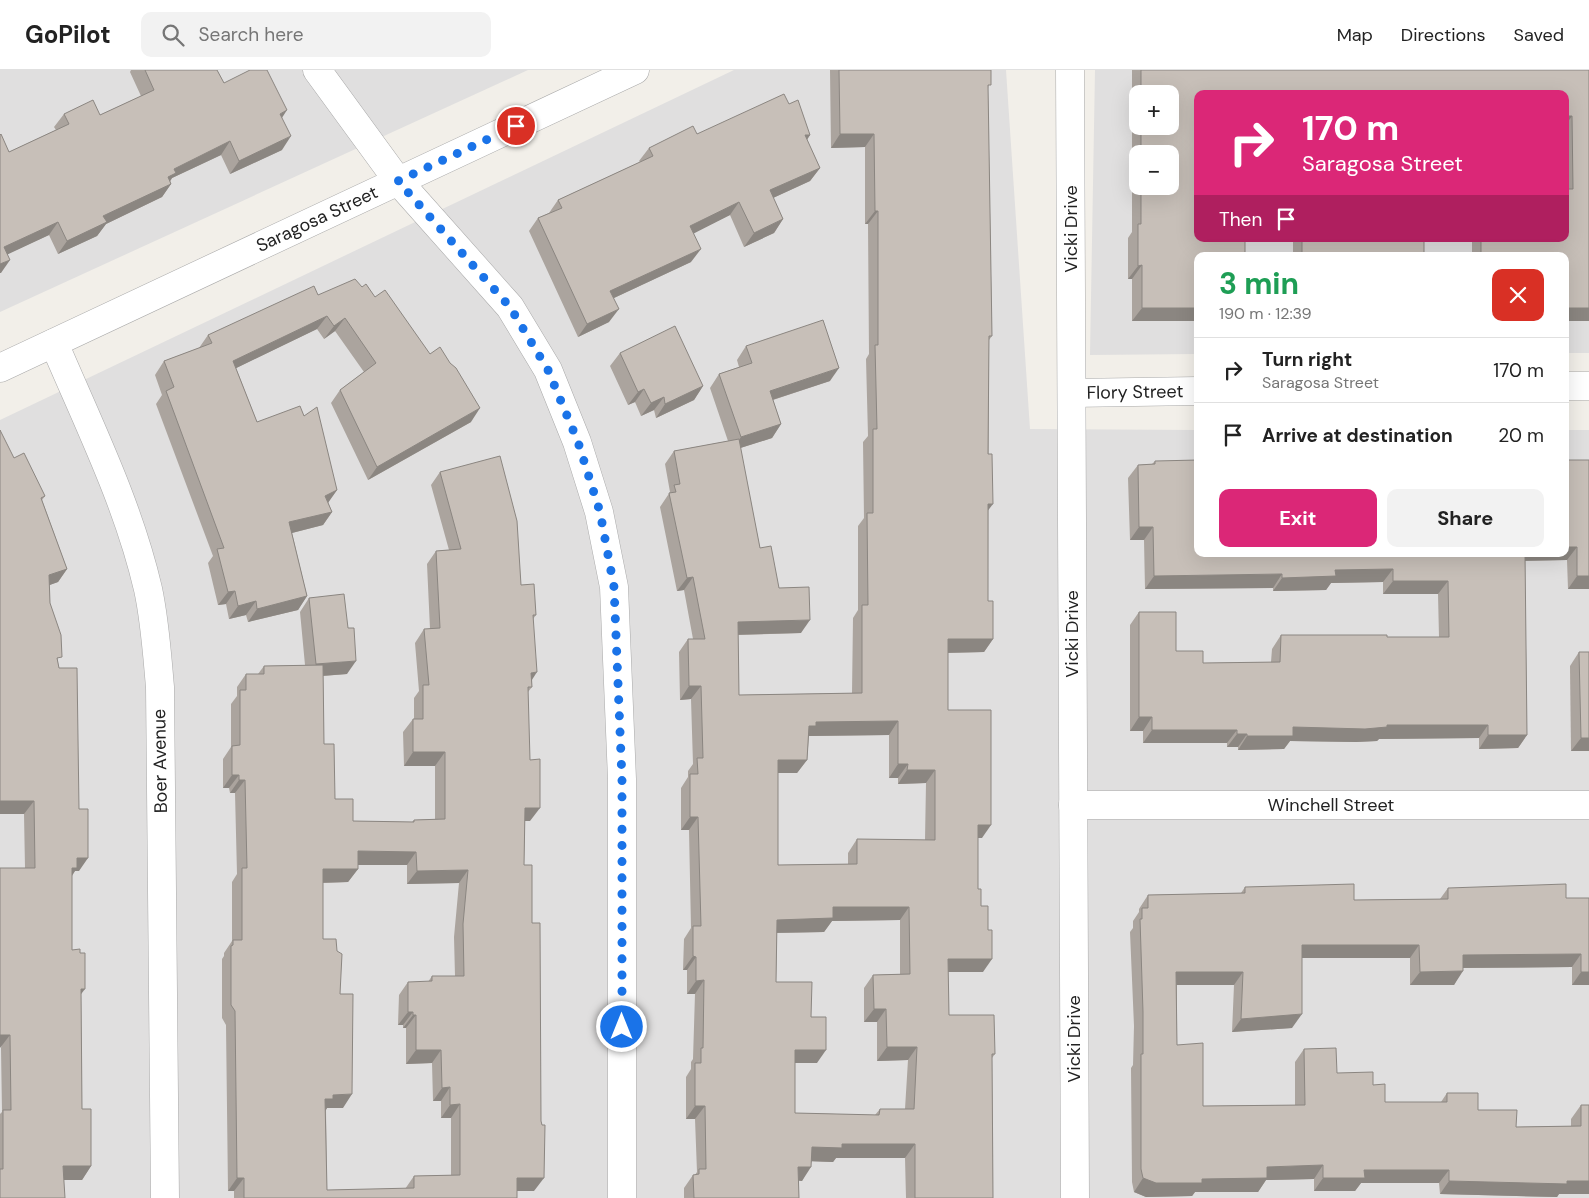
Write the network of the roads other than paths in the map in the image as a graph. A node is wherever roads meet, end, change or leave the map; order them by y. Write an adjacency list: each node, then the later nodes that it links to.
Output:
1 (317, 70): 4 (street)
2 (635, 70): 4 (street, Saragosa Street)
3 (1070, 70): 10 (street, Vicki Drive)
4 (398, 181): 5 (street, Saragosa Street); 14 (street)
5 (54, 343): 6 (street, Saragosa Street); 13 (street, Boer Avenue)
6 (0, 368)
7 (1569, 386): 8 (street)
8 (1589, 386)
9 (1194, 391): 10 (street, Flory Street)
10 (1072, 393): 11 (street, Vicki Drive)
11 (1073, 804): 12 (street, Winchell Street); 15 (street, Vicki Drive)
12 (1589, 805)
13 (165, 1198)
14 (622, 1198)
15 (1075, 1198)

